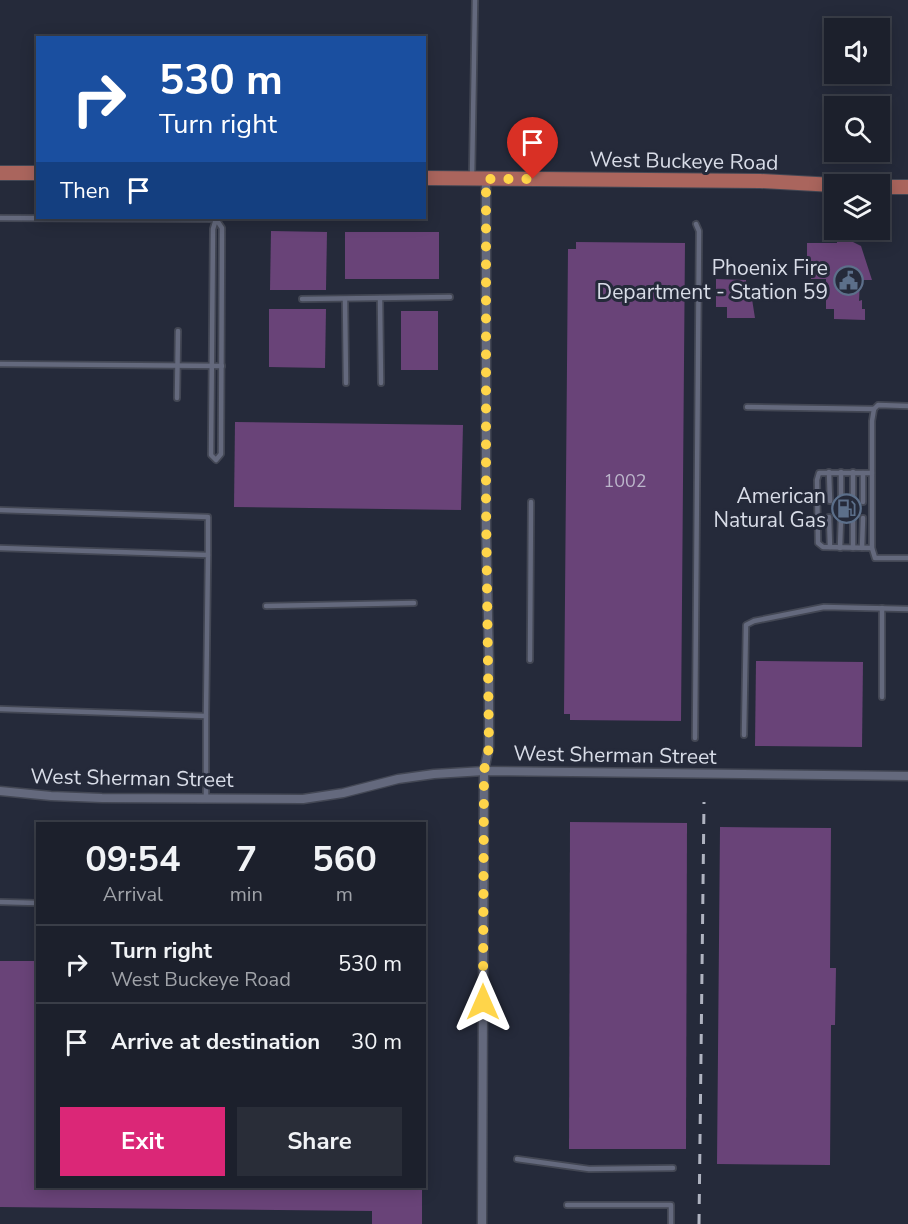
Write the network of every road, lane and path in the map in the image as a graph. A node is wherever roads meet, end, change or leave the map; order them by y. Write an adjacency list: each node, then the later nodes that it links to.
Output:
1 (476, 0): 5 (lane)
2 (0, 173): 3 (main road)
3 (36, 173)
4 (426, 178): 5 (main road, West Buckeye Road)
5 (479, 179): 6 (main road, West Buckeye Road); 61 (street)
6 (824, 184)
7 (890, 187): 8 (main road)
8 (908, 188)
9 (0, 218): 10 (lane)
10 (36, 218)
11 (216, 219): 20 (lane); 21 (lane)
12 (696, 224): 60 (lane)
13 (450, 297): 14 (lane)
14 (380, 298): 16 (lane); 23 (lane)
15 (303, 299): 16 (lane)
16 (345, 299): 22 (lane)
17 (178, 331): 19 (lane)
18 (0, 364): 19 (lane)
19 (178, 365): 20 (lane); 24 (lane)
20 (211, 366): 21 (lane); 21 (lane)
21 (222, 366)
22 (346, 383)
23 (381, 383)
24 (177, 398)
25 (908, 406): 27 (lane)
26 (747, 407): 27 (lane)
27 (874, 409): 32 (lane)
28 (829, 472): 29 (lane); 33 (lane); 43 (lane)
29 (841, 472): 30 (lane); 34 (lane)
30 (853, 472): 31 (lane); 35 (lane)
31 (863, 473): 32 (lane); 37 (lane)
32 (872, 473): 48 (lane)
33 (830, 501)
34 (841, 501)
35 (853, 501)
36 (531, 502): 55 (lane)
37 (863, 502)
38 (0, 510): 49 (lane)
39 (830, 517): 43 (lane)
40 (841, 517): 45 (lane)
41 (853, 518): 46 (lane)
42 (863, 518): 47 (lane)
43 (830, 547): 45 (lane)
44 (0, 548): 49 (lane)
45 (840, 548): 46 (lane)
46 (853, 548): 47 (lane)
47 (862, 548): 48 (lane)
48 (872, 548): 50 (lane)
49 (208, 555): 58 (lane)
50 (908, 558)
51 (414, 603): 52 (lane)
52 (266, 606)
53 (882, 608): 54 (lane); 56 (lane); 59 (lane)
54 (908, 609)
55 (530, 660)
56 (882, 698)
57 (0, 709): 58 (lane)
58 (206, 716): 64 (lane)
59 (744, 735)
60 (694, 738)
61 (484, 771): 62 (street, West Sherman Street); 64 (street, West Sherman Street); 70 (street)
62 (908, 776)
63 (0, 791): 64 (street, West Sherman Street)
64 (206, 799)
65 (0, 902): 66 (lane)
66 (36, 903)
67 (517, 1159): 68 (lane)
68 (673, 1168)
69 (567, 1205): 71 (lane)
70 (482, 1224)
71 (671, 1224)

